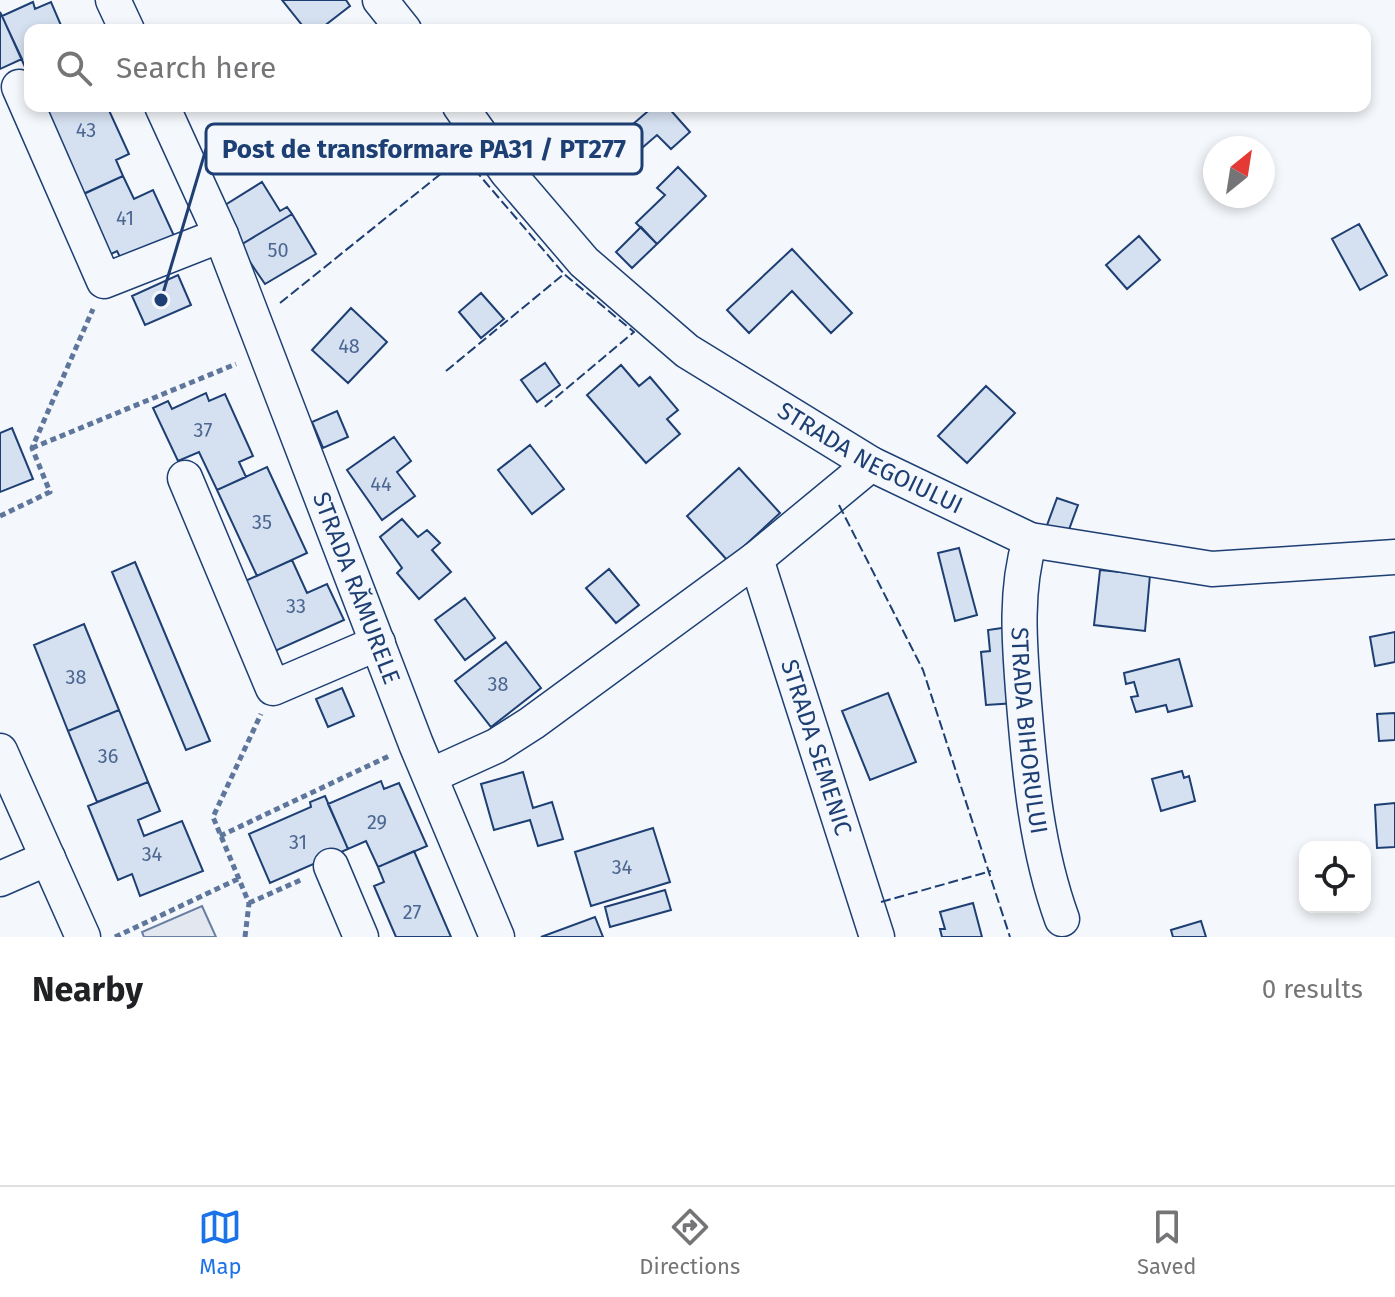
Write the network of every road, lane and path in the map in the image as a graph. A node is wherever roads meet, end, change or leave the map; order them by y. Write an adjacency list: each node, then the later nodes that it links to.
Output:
1 (113, 0): 3 (street)
2 (380, 0): 4 (street)
3 (124, 24)
4 (399, 24)
5 (19, 87): 6 (street)
6 (24, 98)
7 (30, 112): 11 (street)
8 (165, 112): 10 (street, STRADA RĂMURELE)
9 (464, 112): 14 (street, STRADA NEGOIULUI)
10 (221, 235): 11 (street); 20 (street, STRADA RĂMURELE)
11 (104, 281): 13 (path)
12 (237, 363): 13 (path)
13 (32, 448): 16 (path)
14 (871, 464): 17 (street, STRADA NEGOIULUI); 19 (street)
15 (185, 478): 21 (street)
16 (0, 516)
17 (1030, 540): 18 (street, STRADA NEGOIULUI); 31 (street, STRADA BIHORULUI)
18 (1395, 557)
19 (756, 559): 24 (street); 37 (street, STRADA SEMENIC)
20 (378, 643): 21 (street); 24 (street, STRADA RĂMURELE)
21 (273, 688): 25 (path)
22 (0, 751): 26 (street)
23 (401, 751): 25 (path)
24 (430, 776): 36 (street, STRADA RĂMURELE)
25 (220, 836): 29 (path)
26 (48, 858): 28 (street); 32 (street)
27 (331, 866): 30 (path); 35 (street)
28 (0, 879)
29 (238, 879): 30 (path); 33 (path)
30 (249, 903): 34 (path)
31 (1062, 919)
32 (83, 937)
33 (115, 937)
34 (245, 937)
35 (361, 937)
36 (497, 937)
37 (877, 937)

